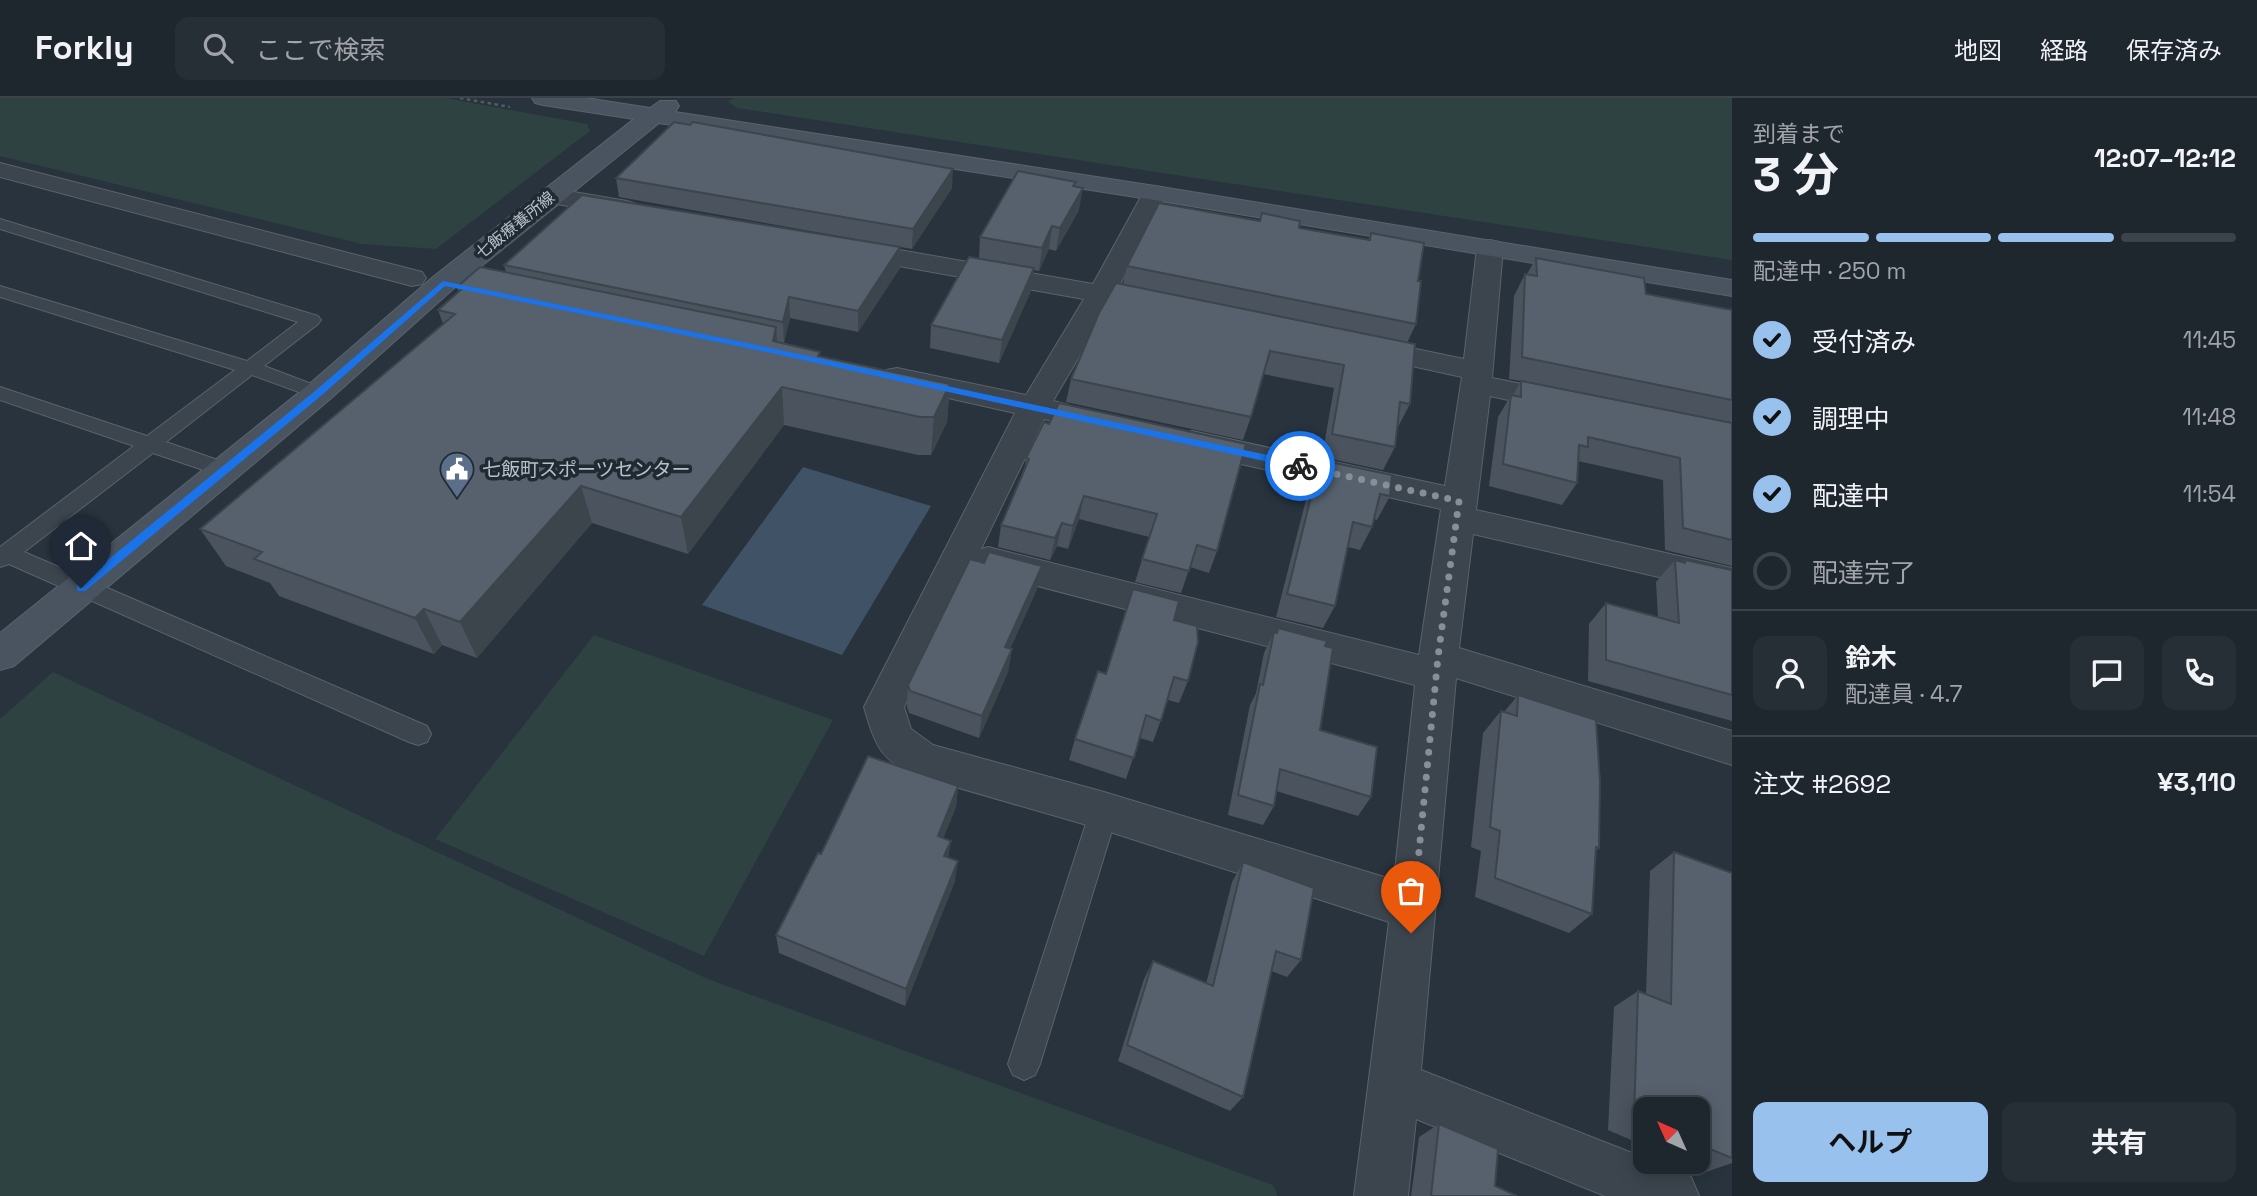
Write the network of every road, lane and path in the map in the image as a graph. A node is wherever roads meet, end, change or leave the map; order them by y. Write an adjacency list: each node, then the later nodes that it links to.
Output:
1 (543, 98): 3 (street)
2 (681, 98): 3 (street, 七飯療養所線)
3 (654, 115): 5 (street); 6 (street, 七飯療養所線)
4 (0, 170): 11 (street)
5 (1155, 193): 10 (street); 16 (street)
6 (550, 196): 7 (street); 12 (street, 七飯療養所線)
7 (649, 214)
8 (0, 224): 19 (lane)
9 (828, 245): 16 (street)
10 (1490, 248): 13 (street); 21 (street)
11 (412, 278)
12 (443, 284): 14 (street); 23 (street, 七飯療養所線)
13 (1732, 288)
14 (477, 290)
15 (0, 291): 19 (lane)
16 (1102, 293): 17 (street); 24 (street)
17 (1156, 304)
18 (1344, 343): 21 (street)
19 (250, 368): 23 (lane); 28 (lane)
20 (876, 373): 24 (street)
21 (1477, 377): 25 (street); 30 (street)
22 (0, 393): 28 (lane)
23 (318, 393): 29 (street, 七飯療養所線)
24 (1034, 407): 26 (street); 31 (street)
25 (1597, 409)
26 (1087, 419)
27 (1167, 436): 30 (street)
28 (150, 445): 29 (lane); 32 (lane)
29 (225, 470): 34 (street, 七飯療養所線)
30 (1458, 509): 33 (street); 36 (street)
31 (962, 554): 36 (street); 39 (street)
32 (4, 556): 34 (lane)
33 (1732, 581)
34 (81, 588): 35 (street, 七飯療養所線); 37 (lane)
35 (0, 654)
36 (1437, 666): 38 (street); 40 (street)
37 (418, 734)
38 (1732, 748)
39 (1104, 811): 40 (street); 41 (lane)
40 (1414, 908): 42 (street)
41 (1024, 1064)
42 (1395, 1086): 43 (street); 44 (street)
43 (1381, 1196)
44 (1672, 1196)

